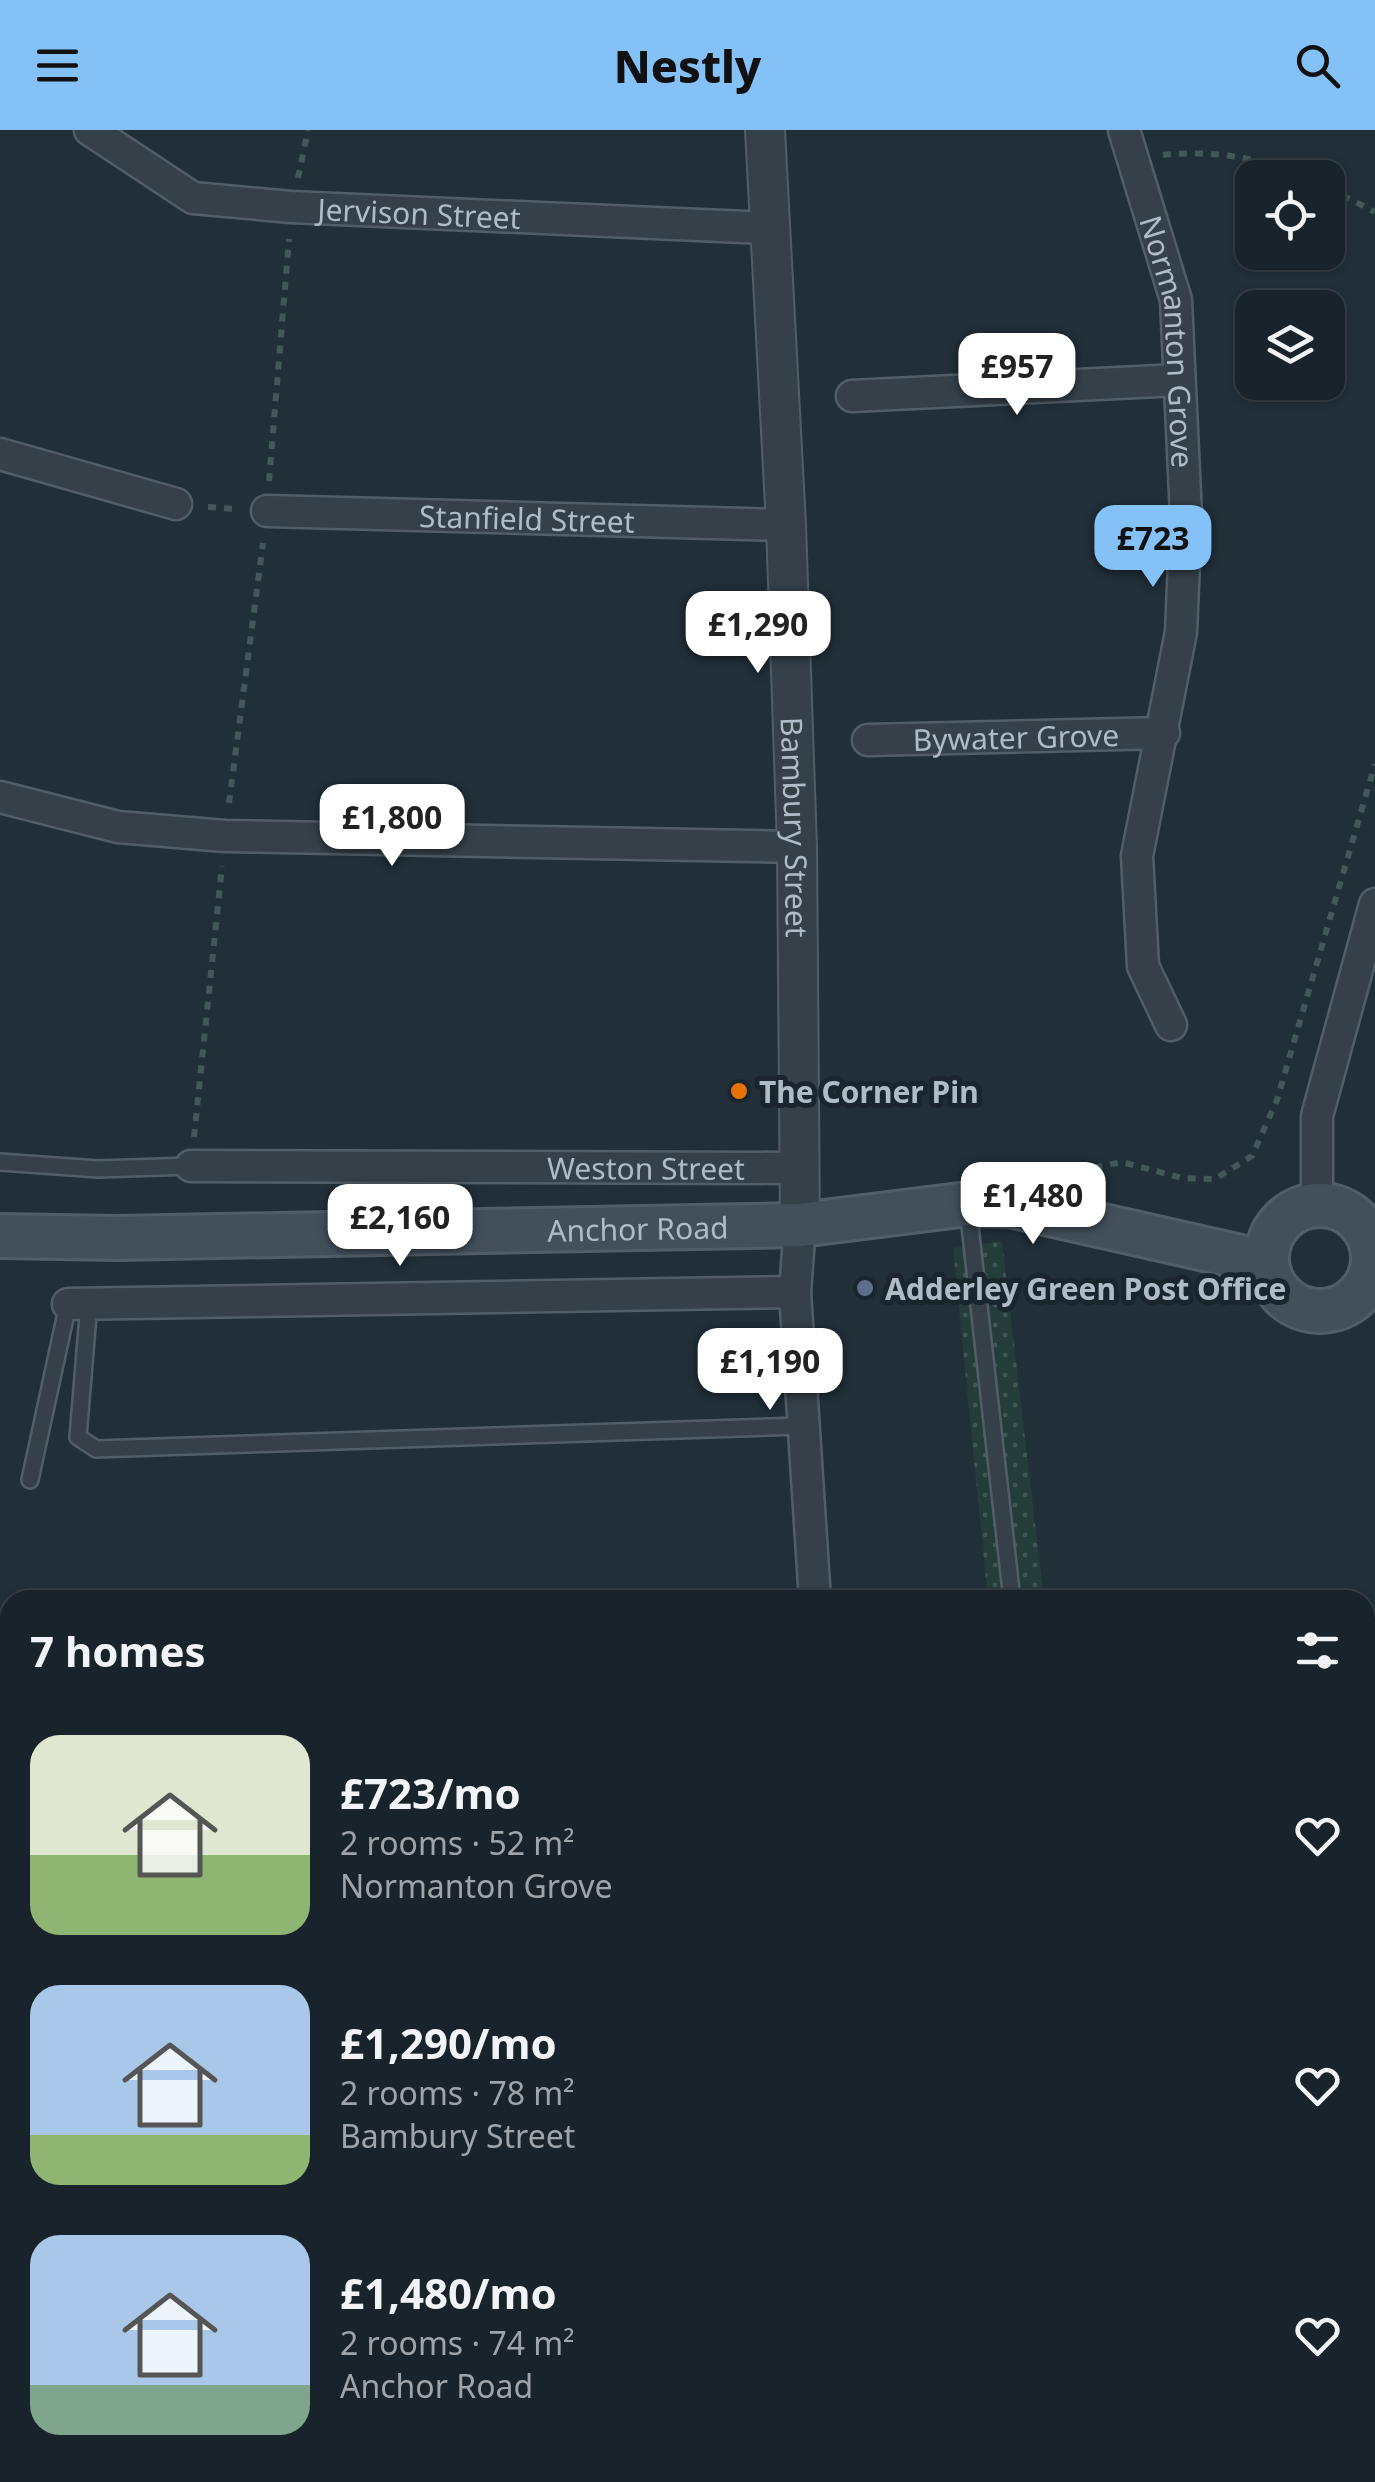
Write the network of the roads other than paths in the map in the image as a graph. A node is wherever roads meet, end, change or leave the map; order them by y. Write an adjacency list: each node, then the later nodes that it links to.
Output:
1 (90, 130): 4 (street, Jervison Street)
2 (765, 130): 4 (street, Bambury Street)
3 (1128, 144): 5 (street, Normanton Grove)
4 (767, 228): 10 (street, Bambury Street)
5 (1180, 380): 6 (street); 11 (street, Normanton Grove)
6 (852, 396)
7 (0, 454): 8 (street)
8 (176, 504)
9 (267, 511): 10 (street, Stanfield Street)
10 (786, 525): 14 (street, Bambury Street)
11 (1164, 733): 12 (street, Bywater Grove); 16 (street, Normanton Grove)
12 (868, 740)
13 (0, 796): 14 (street)
14 (797, 846): 19 (street, Bambury Street)
15 (1375, 904): 21 (street)
16 (1171, 1025)
17 (0, 1162): 18 (lane)
18 (191, 1166): 19 (street, Weston Street)
19 (802, 1168): 22 (street, Bambury Street)
20 (968, 1204): 22 (main road, Anchor Road); 25 (main road, Anchor Road); 31 (lane)
21 (1317, 1204): 24 (main road); 25 (main road)
22 (800, 1225): 23 (main road, Anchor Road); 26 (street)
23 (0, 1236)
24 (1374, 1248): 25 (main road)
25 (1266, 1262)
26 (794, 1292): 27 (street); 28 (street)
27 (78, 1304): 28 (lane); 29 (lane)
28 (801, 1426): 30 (street)
29 (30, 1480)
30 (814, 1590)
31 (1011, 1590)

